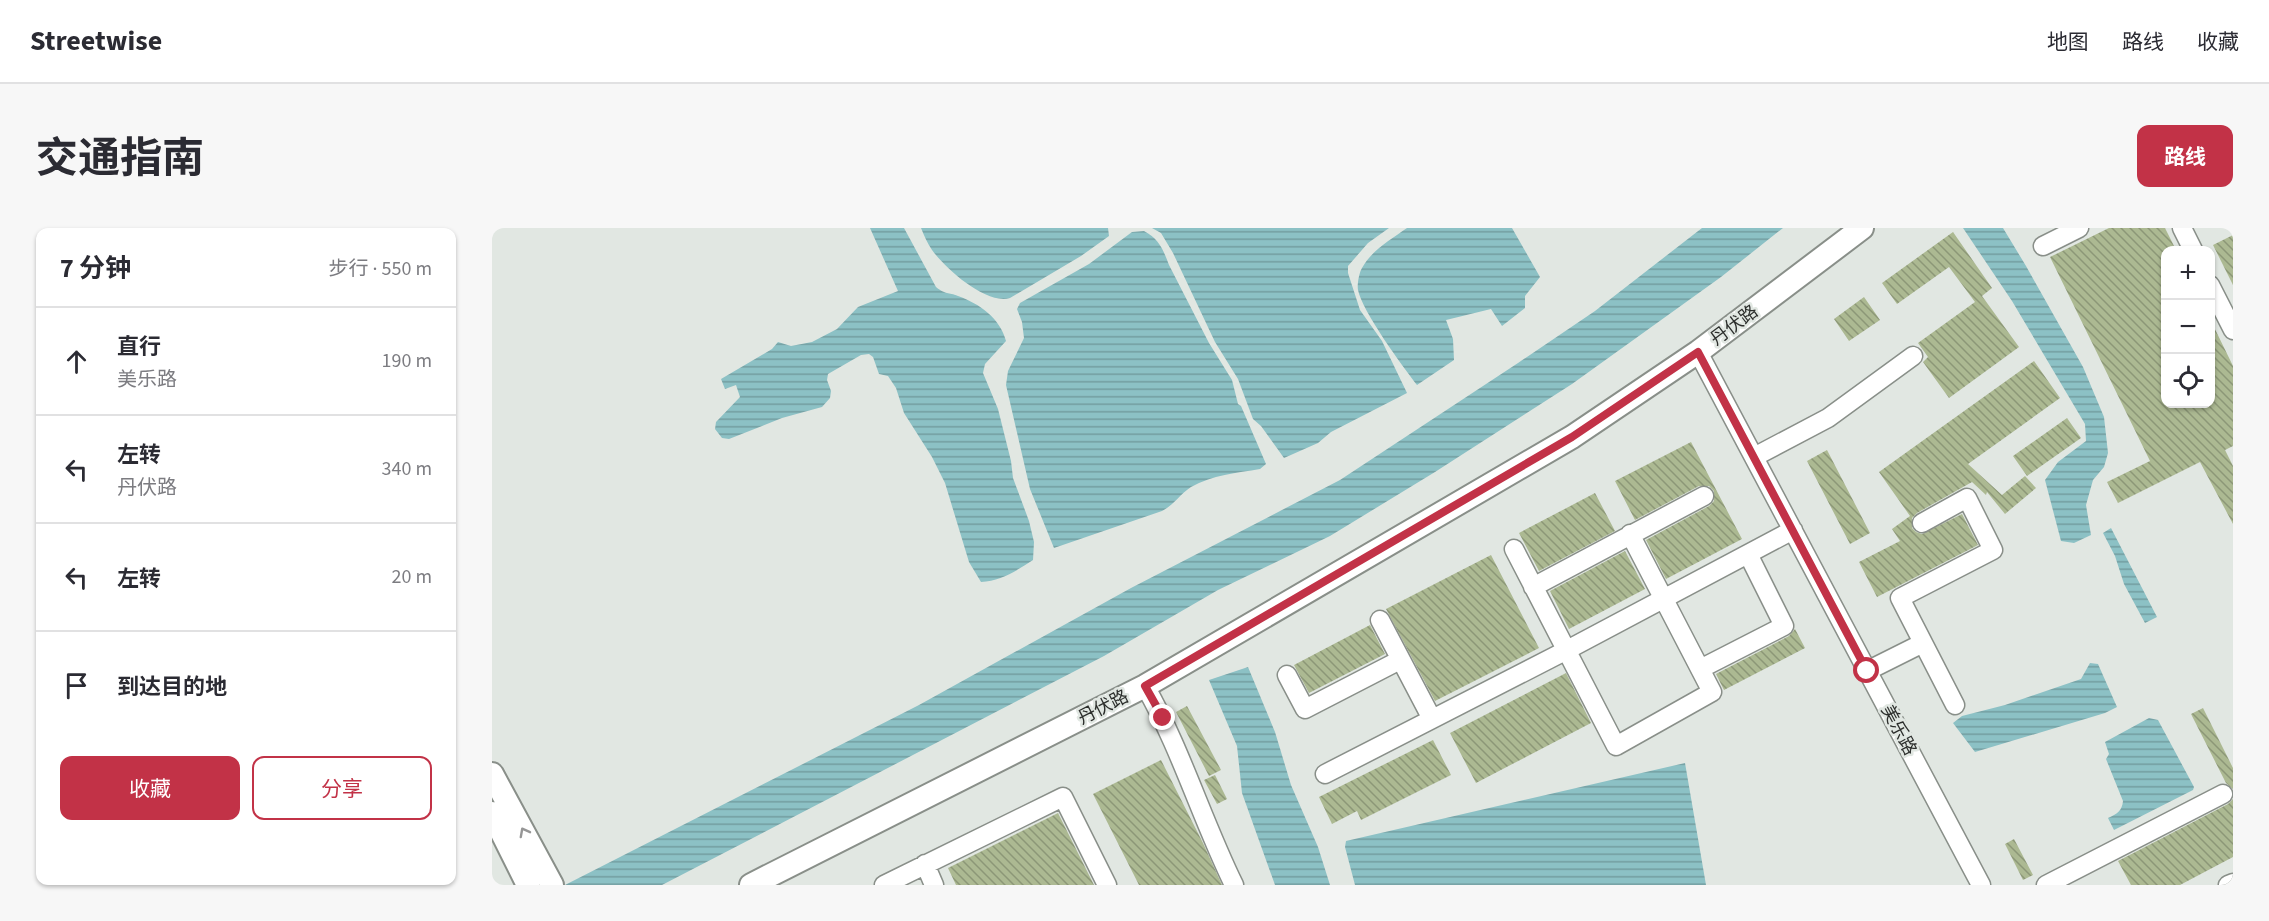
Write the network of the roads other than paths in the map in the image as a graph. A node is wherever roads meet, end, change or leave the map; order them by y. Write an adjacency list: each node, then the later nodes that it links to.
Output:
1 (1862, 228): 8 (main road, 丹伏路)
2 (2079, 228): 4 (street)
3 (2182, 228): 5 (street)
4 (2043, 246)
5 (2191, 246)
6 (2215, 293): 7 (street)
7 (2233, 330)
8 (1698, 352): 10 (street, 美乐路); 26 (main road, 丹伏路)
9 (1913, 356): 10 (street)
10 (1754, 457): 13 (street, 美乐路)
11 (1704, 496): 14 (street)
12 (1922, 523): 20 (street)
13 (1793, 530): 16 (street); 24 (street, 美乐路)
14 (1630, 534): 17 (street); 18 (street)
15 (1514, 549): 17 (street)
16 (1748, 554): 18 (street); 23 (street)
17 (1533, 587): 21 (street)
18 (1664, 599): 21 (street); 23 (street)
19 (1380, 620): 22 (street)
20 (1923, 643): 24 (street); 27 (street)
21 (1567, 650): 23 (street); 28 (street)
22 (1401, 660): 25 (street); 28 (street)
23 (1700, 669)
24 (1867, 671): 42 (street, 美乐路)
25 (1287, 675)
26 (1145, 686): 37 (main road, 丹伏路); 41 (street)
27 (1955, 705)
28 (1432, 719): 30 (street)
29 (492, 774): 35 (main road, one-way to 29)
30 (1325, 774)
31 (2223, 794): 43 (street)
32 (492, 813): 36 (main road)
33 (925, 864): 38 (street); 39 (street); 40 (street)
34 (2233, 883): 44 (street)
35 (552, 884)
36 (528, 885)
37 (751, 885)
38 (884, 885)
39 (934, 885)
40 (1107, 885)
41 (1234, 885)
42 (1981, 885)
43 (2046, 885)
44 (2229, 885)

